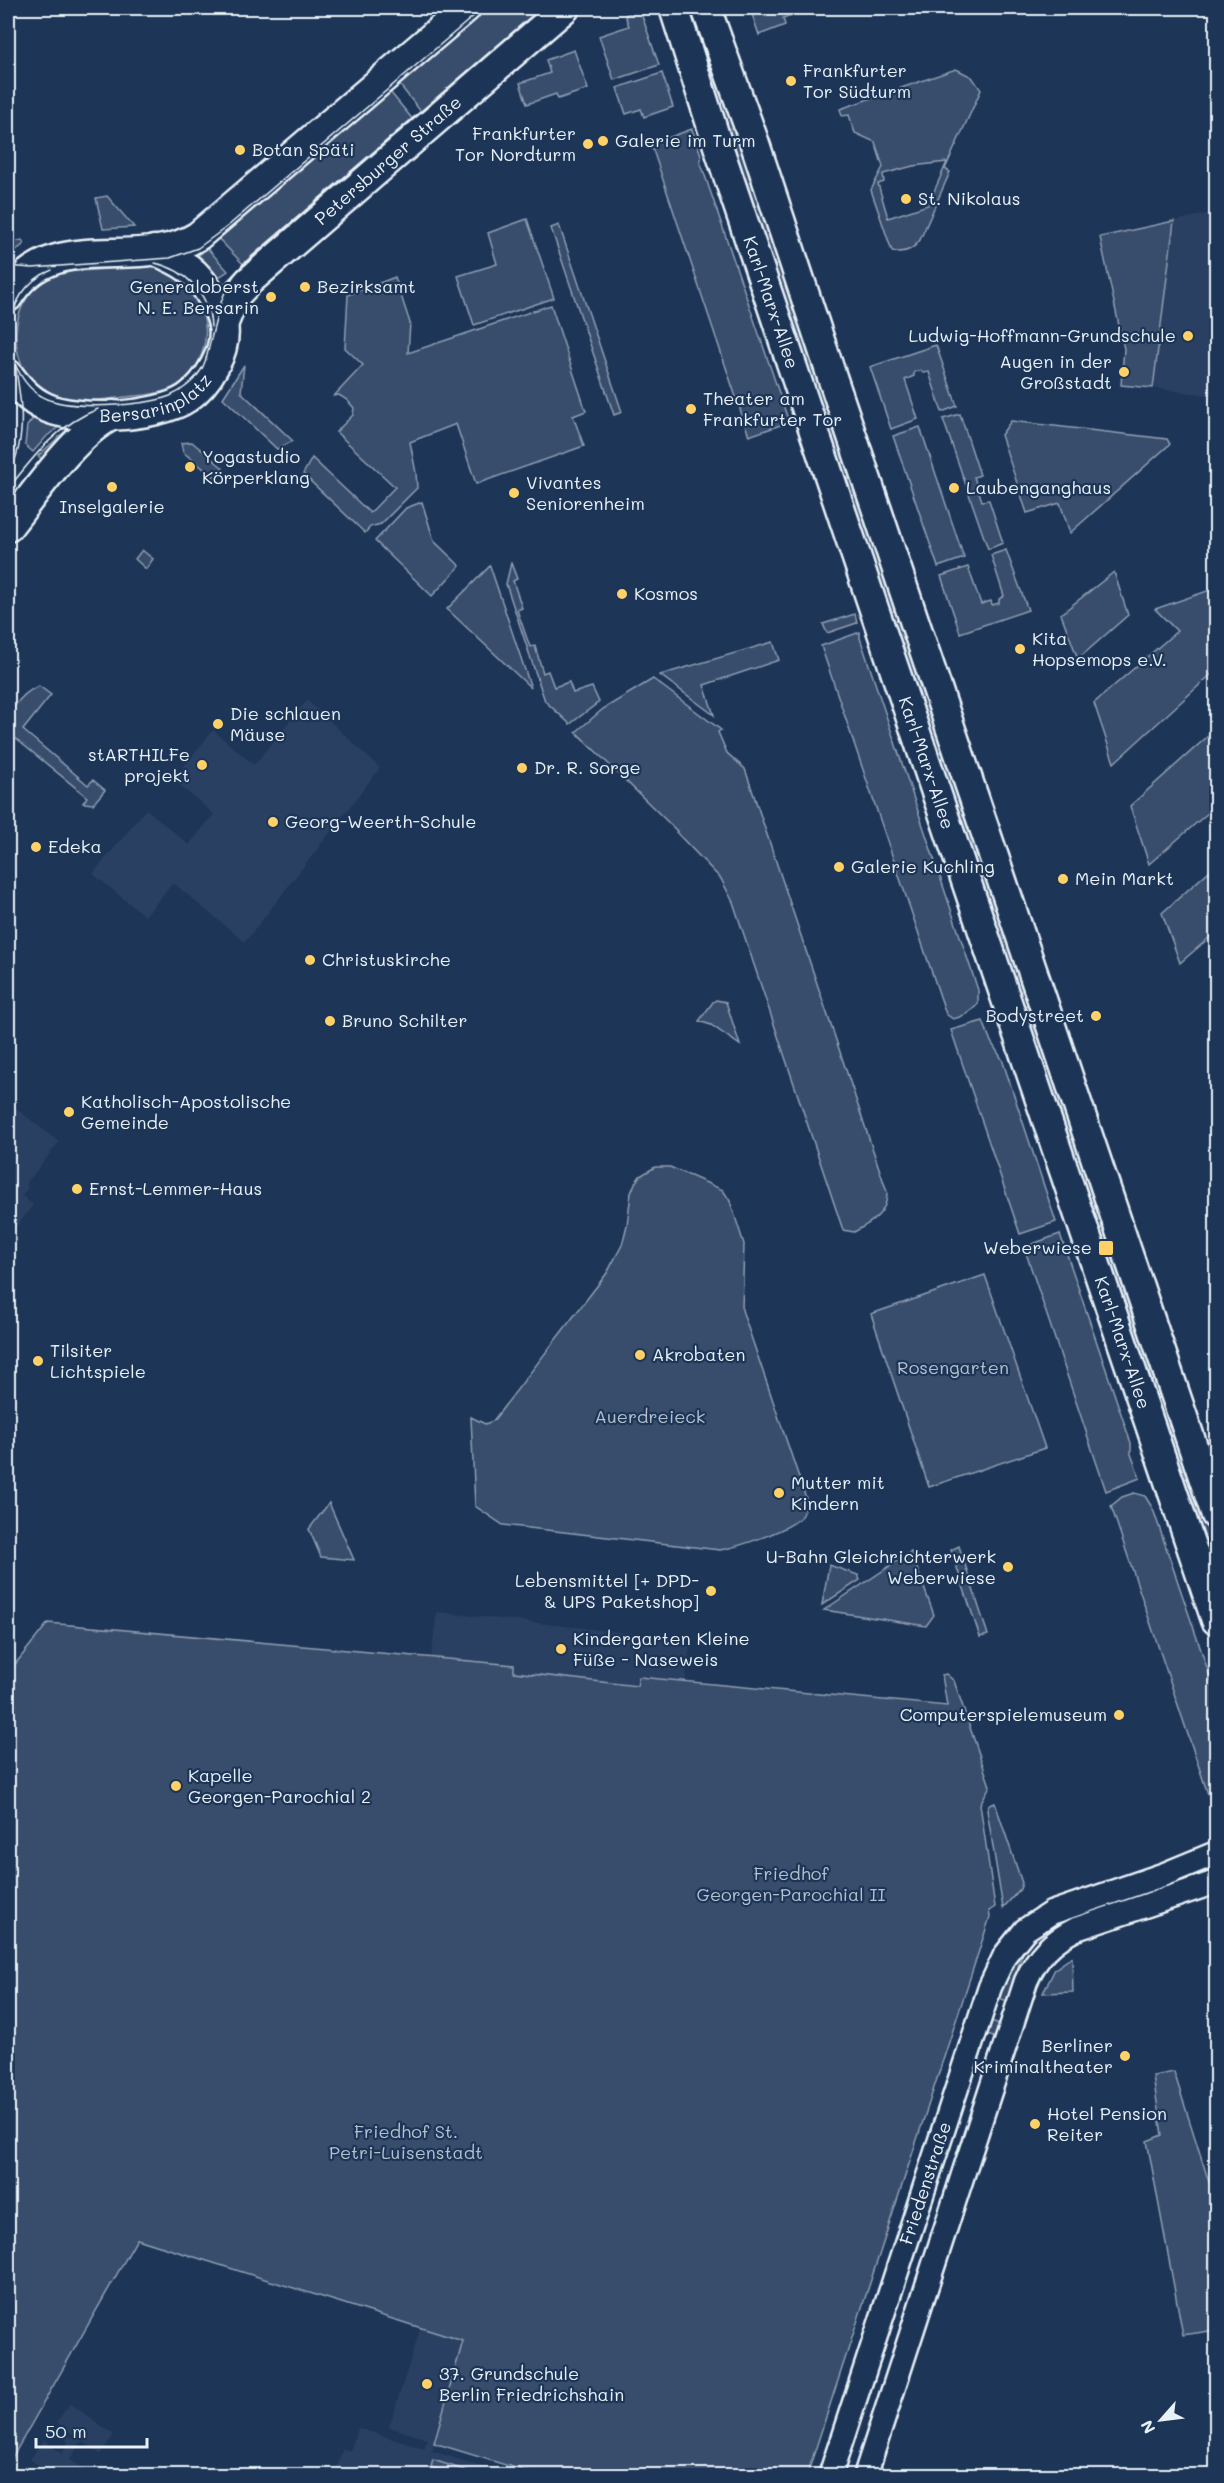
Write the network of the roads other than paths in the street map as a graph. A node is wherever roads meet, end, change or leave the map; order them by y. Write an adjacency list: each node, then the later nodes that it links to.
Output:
1 (466, 8): 5 (main road)
2 (565, 8): 7 (main road, Petersburger Straße)
3 (674, 8): 12 (main road, Karl-Marx-Allee)
4 (706, 8): 11 (main road, Karl-Marx-Allee)
5 (154, 250): 6 (main road); 7 (main road)
6 (8, 297)
7 (223, 325): 9 (main road, Bersarinplatz)
8 (8, 374): 9 (main road, Bersarinplatz)
9 (82, 426): 10 (main road)
10 (8, 526)
11 (1216, 1515)
12 (1216, 1620)
13 (1216, 1853): 15 (street, Friedenstraße)
14 (1216, 1882): 16 (street, Friedenstraße)
15 (830, 2475)
16 (865, 2475)

